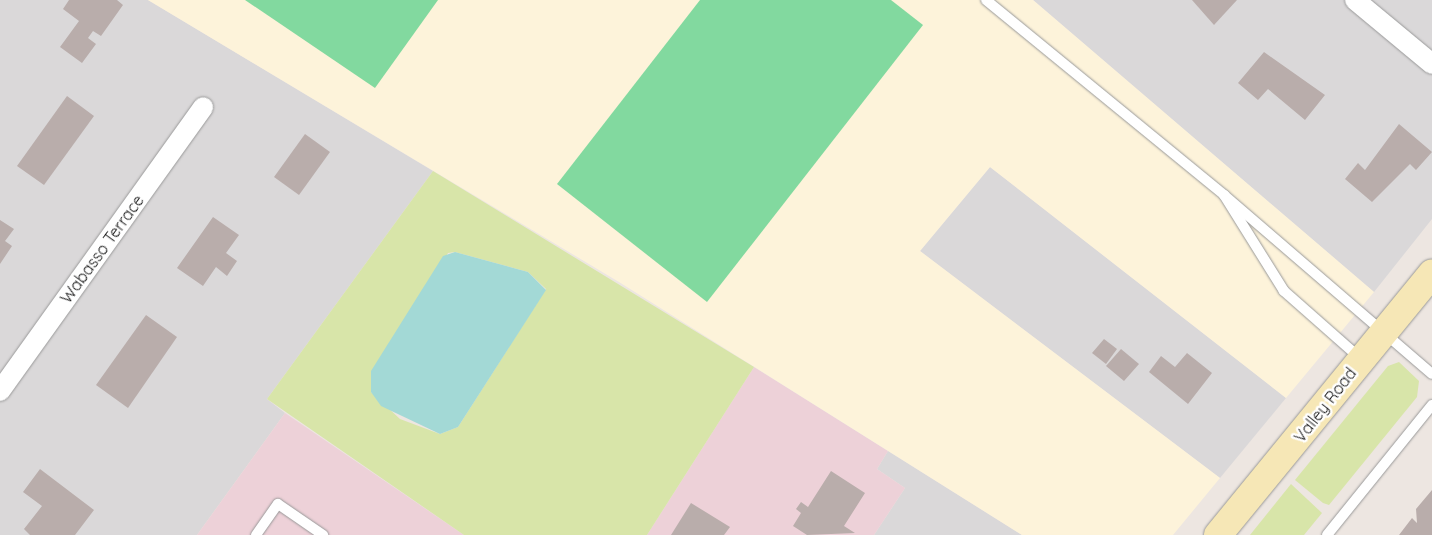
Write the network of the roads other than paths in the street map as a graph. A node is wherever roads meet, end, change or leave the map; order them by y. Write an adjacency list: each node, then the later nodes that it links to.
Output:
1 (986, 0): 5 (lane)
2 (1356, 0): 3 (street)
3 (1432, 64)
4 (203, 107): 10 (street, Wabasso Terrace)
5 (1224, 195): 7 (lane); 8 (lane)
6 (1432, 274): 7 (main road, Valley Road)
7 (1386, 330): 8 (main road, Valley Road); 9 (lane)
8 (1361, 360): 14 (main road, Valley Road)
9 (1432, 374)
10 (0, 391)
11 (1432, 404): 15 (lane)
12 (256, 535): 13 (lane)
13 (323, 535)
14 (1218, 535)
15 (1327, 535)

